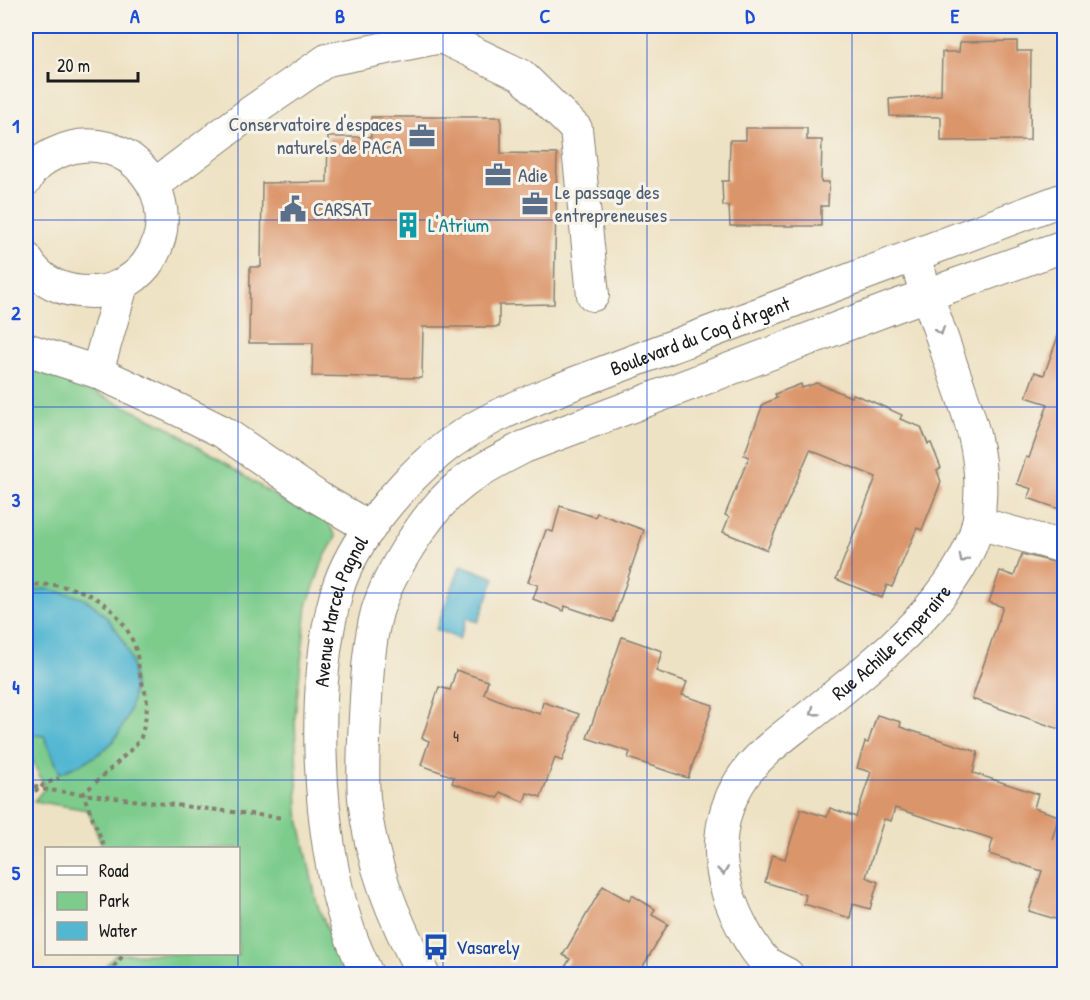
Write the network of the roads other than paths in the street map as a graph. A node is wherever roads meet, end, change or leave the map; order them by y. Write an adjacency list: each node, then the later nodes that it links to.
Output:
1 (26, 180): 2 (street)
2 (154, 185): 7 (street); 9 (street)
3 (1065, 199): 5 (street, Boulevard du Coq d'Argent)
4 (1065, 246): 8 (street, Boulevard du Coq d'Argent)
5 (914, 256): 8 (street, Rue Achille Emperaire); 13 (street, Boulevard du Coq d'Argent)
6 (26, 258): 7 (street)
7 (122, 285): 11 (street)
8 (927, 294): 12 (street, Rue Achille Emperaire, one-way to 12); 15 (street, Boulevard du Coq d'Argent)
9 (594, 295)
10 (26, 349): 11 (street, Avenue Marcel Pagnol)
11 (97, 372): 13 (street, Avenue Marcel Pagnol)
12 (978, 523): 14 (street); 18 (street, Rue Achille Emperaire, one-way to 18)
13 (370, 528): 16 (street, Avenue Marcel Pagnol)
14 (1065, 547)
15 (405, 552): 17 (street, Avenue Marcel Pagnol)
16 (367, 975)
17 (423, 975)
18 (787, 975)

